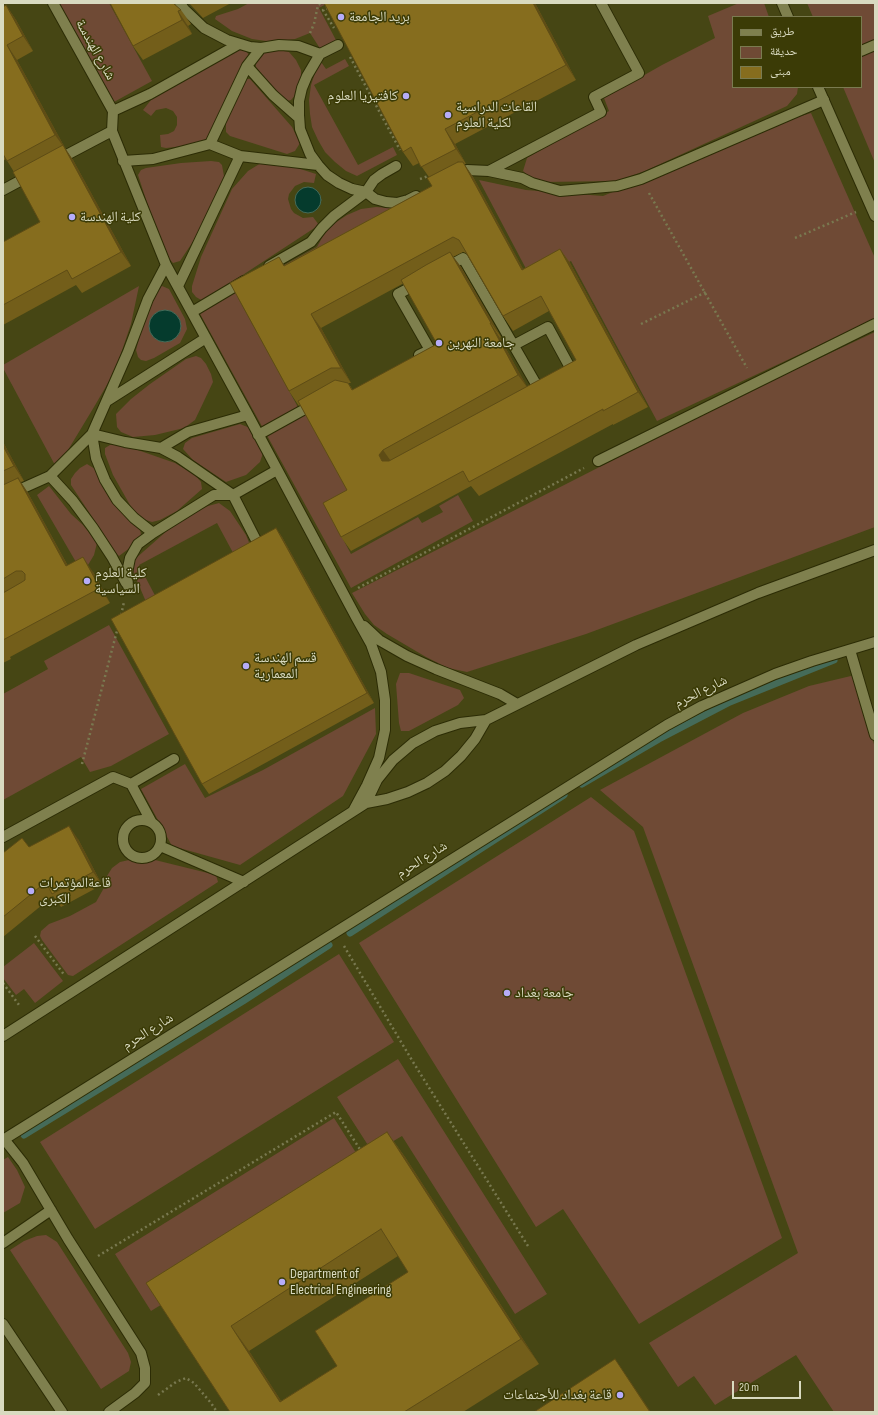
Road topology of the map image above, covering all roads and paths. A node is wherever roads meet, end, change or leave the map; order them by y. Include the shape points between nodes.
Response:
1 (53, 3) edge
2 (180, 3) edge
3 (321, 3) edge
4 (601, 3) edge
5 (782, 3) edge
6 (333, 5) edge
7 (788, 16) edge
8 (335, 29) edge
9 (239, 44) junction
10 (338, 45) edge
11 (875, 45) edge
12 (298, 46) junction
13 (261, 48) junction
14 (862, 51) edge
15 (348, 52) edge
16 (320, 54) junction
17 (247, 66) junction
18 (818, 88) edge
19 (824, 100) junction
20 (113, 111) junction
21 (299, 118) junction
22 (112, 131) junction
23 (210, 144) junction
24 (402, 154) edge
25 (240, 156) junction
26 (123, 161) junction
27 (318, 165) junction
28 (46, 166) edge
29 (396, 166) dead end
30 (489, 171) junction
31 (35, 172) edge
32 (436, 173) edge
33 (641, 178) junction
34 (417, 180) dead end
35 (446, 181) edge
36 (3, 190) edge
37 (425, 191) edge
38 (366, 192) junction
39 (873, 211) edge
40 (795, 238) dead end
41 (166, 265) junction
42 (436, 273) edge
43 (425, 280) edge
44 (178, 286) junction
45 (706, 292) junction
46 (192, 312) junction
47 (641, 324) dead end
48 (875, 324) edge
49 (206, 338) junction
50 (514, 345) junction
51 (410, 361) edge
52 (560, 380) edge
53 (756, 383) junction
54 (527, 398) edge
55 (325, 399) edge
56 (107, 401) junction
57 (248, 415) junction
58 (92, 434) junction
59 (258, 435) junction
60 (161, 448) junction
61 (598, 461) joint
62 (277, 470) junction
63 (50, 476) junction
64 (233, 495) junction
65 (3, 498) edge
66 (152, 533) junction
67 (258, 544) edge
68 (875, 550) edge
69 (128, 586) junction
70 (344, 595) junction
71 (120, 617) edge
72 (357, 619) junction
73 (118, 625) edge
74 (875, 642) edge
75 (850, 650) junction
76 (517, 704) junction
77 (486, 720) junction
78 (875, 736) edge
79 (174, 759) dead end
80 (82, 764) dead end
81 (131, 784) junction
82 (366, 803) junction
83 (353, 812) junction
84 (152, 823) junction
85 (3, 837) edge
86 (160, 846) junction
87 (244, 882) junction
88 (335, 931) junction
89 (35, 936) dead end
90 (3, 983) edge
91 (75, 990) junction
92 (30, 1019) junction
93 (3, 1036) edge
94 (4, 1139) edge
95 (362, 1152) edge
96 (51, 1210) junction
97 (3, 1243) edge
98 (528, 1246) dead end
99 (85, 1264) junction
100 (3, 1324) edge
101 (153, 1399) dead end
102 (62, 1412) edge
103 (109, 1412) edge
104 (217, 1412) edge

1 - 20 street, شارع الهندسة
2 - 9 street via 204,28
3 - 12 path via 308,38
4 - 30 street via 639,73 594,97 601,112
5 - 7 street
6 - 8 path via 323,10
9 - 13 street
9 - 20 street via 150,94
10 - 16 street
11 - 14 street
12 - 13 street via 279,45
12 - 16 street
13 - 17 street
15 - 24 path
16 - 21 street via 302,88
17 - 21 street via 273,95
17 - 23 street
18 - 19 street
19 - 33 street
19 - 39 street
20 - 22 street
21 - 27 street via 304,142
22 - 26 street
22 - 28 street
23 - 25 street
23 - 26 street via 153,159
25 - 27 street
25 - 44 street
26 - 41 street
27 - 38 street via 339,183
29 - 38 street via 374,180
30 - 33 street via 522,178 560,191 617,186
30 - 35 street via 467,170
31 - 36 street
32 - 34 path
33 - 45 path
37 - 38 street via 397,203 375,199
38 - 46 street via 334,216 311,242
39 - 40 path
41 - 44 street
41 - 56 street via 148,299
42 - 50 street via 464,258
43 - 51 street via 398,294 430,350
44 - 46 street
45 - 47 path
45 - 53 path
46 - 49 street
48 - 53 street
49 - 56 street
49 - 57 street
50 - 52 street via 548,327 573,373
50 - 54 street via 544,389
53 - 61 street
55 - 59 street
56 - 58 street
57 - 59 street
57 - 60 street via 188,432
58 - 60 street
58 - 63 street
58 - 66 street via 96,458 117,500
59 - 62 street
60 - 64 street
61 - 70 path
62 - 64 street
62 - 70 street
63 - 65 street
63 - 69 street via 93,528
64 - 66 street via 214,495
64 - 67 street
66 - 69 street via 138,544 130,558
68 - 76 street via 758,593 643,642
69 - 71 path
70 - 72 street
72 - 76 street via 379,640 407,656 486,688
72 - 83 street via 371,644 381,672 385,700 385,730 379,758
73 - 80 path
74 - 75 street, شارع الحرم
75 - 78 street
75 - 88 street, شارع الحرم via 775,674 666,724
76 - 77 street
77 - 82 street via 461,756 427,783 387,800
77 - 82 street via 460,723 435,731 413,743 393,760 377,780
79 - 81 street
81 - 84 street
81 - 85 street via 113,777
82 - 83 street
83 - 87 street
84 - 86 street via 161,835
84 - 86 street via 146,820 132,822 123,832 123,845 131,856 138,858 151,856
86 - 87 street
87 - 91 street
88 - 94 street, شارع الحرم
88 - 98 path
89 - 91 path
90 - 92 path
91 - 92 street
92 - 93 street
94 - 96 street via 23,1163
95 - 99 path via 336,1112
96 - 97 street
96 - 99 street
99 - 103 street via 141,1352 145,1368 145,1383
100 - 102 street
101 - 104 path via 186,1378 194,1383

